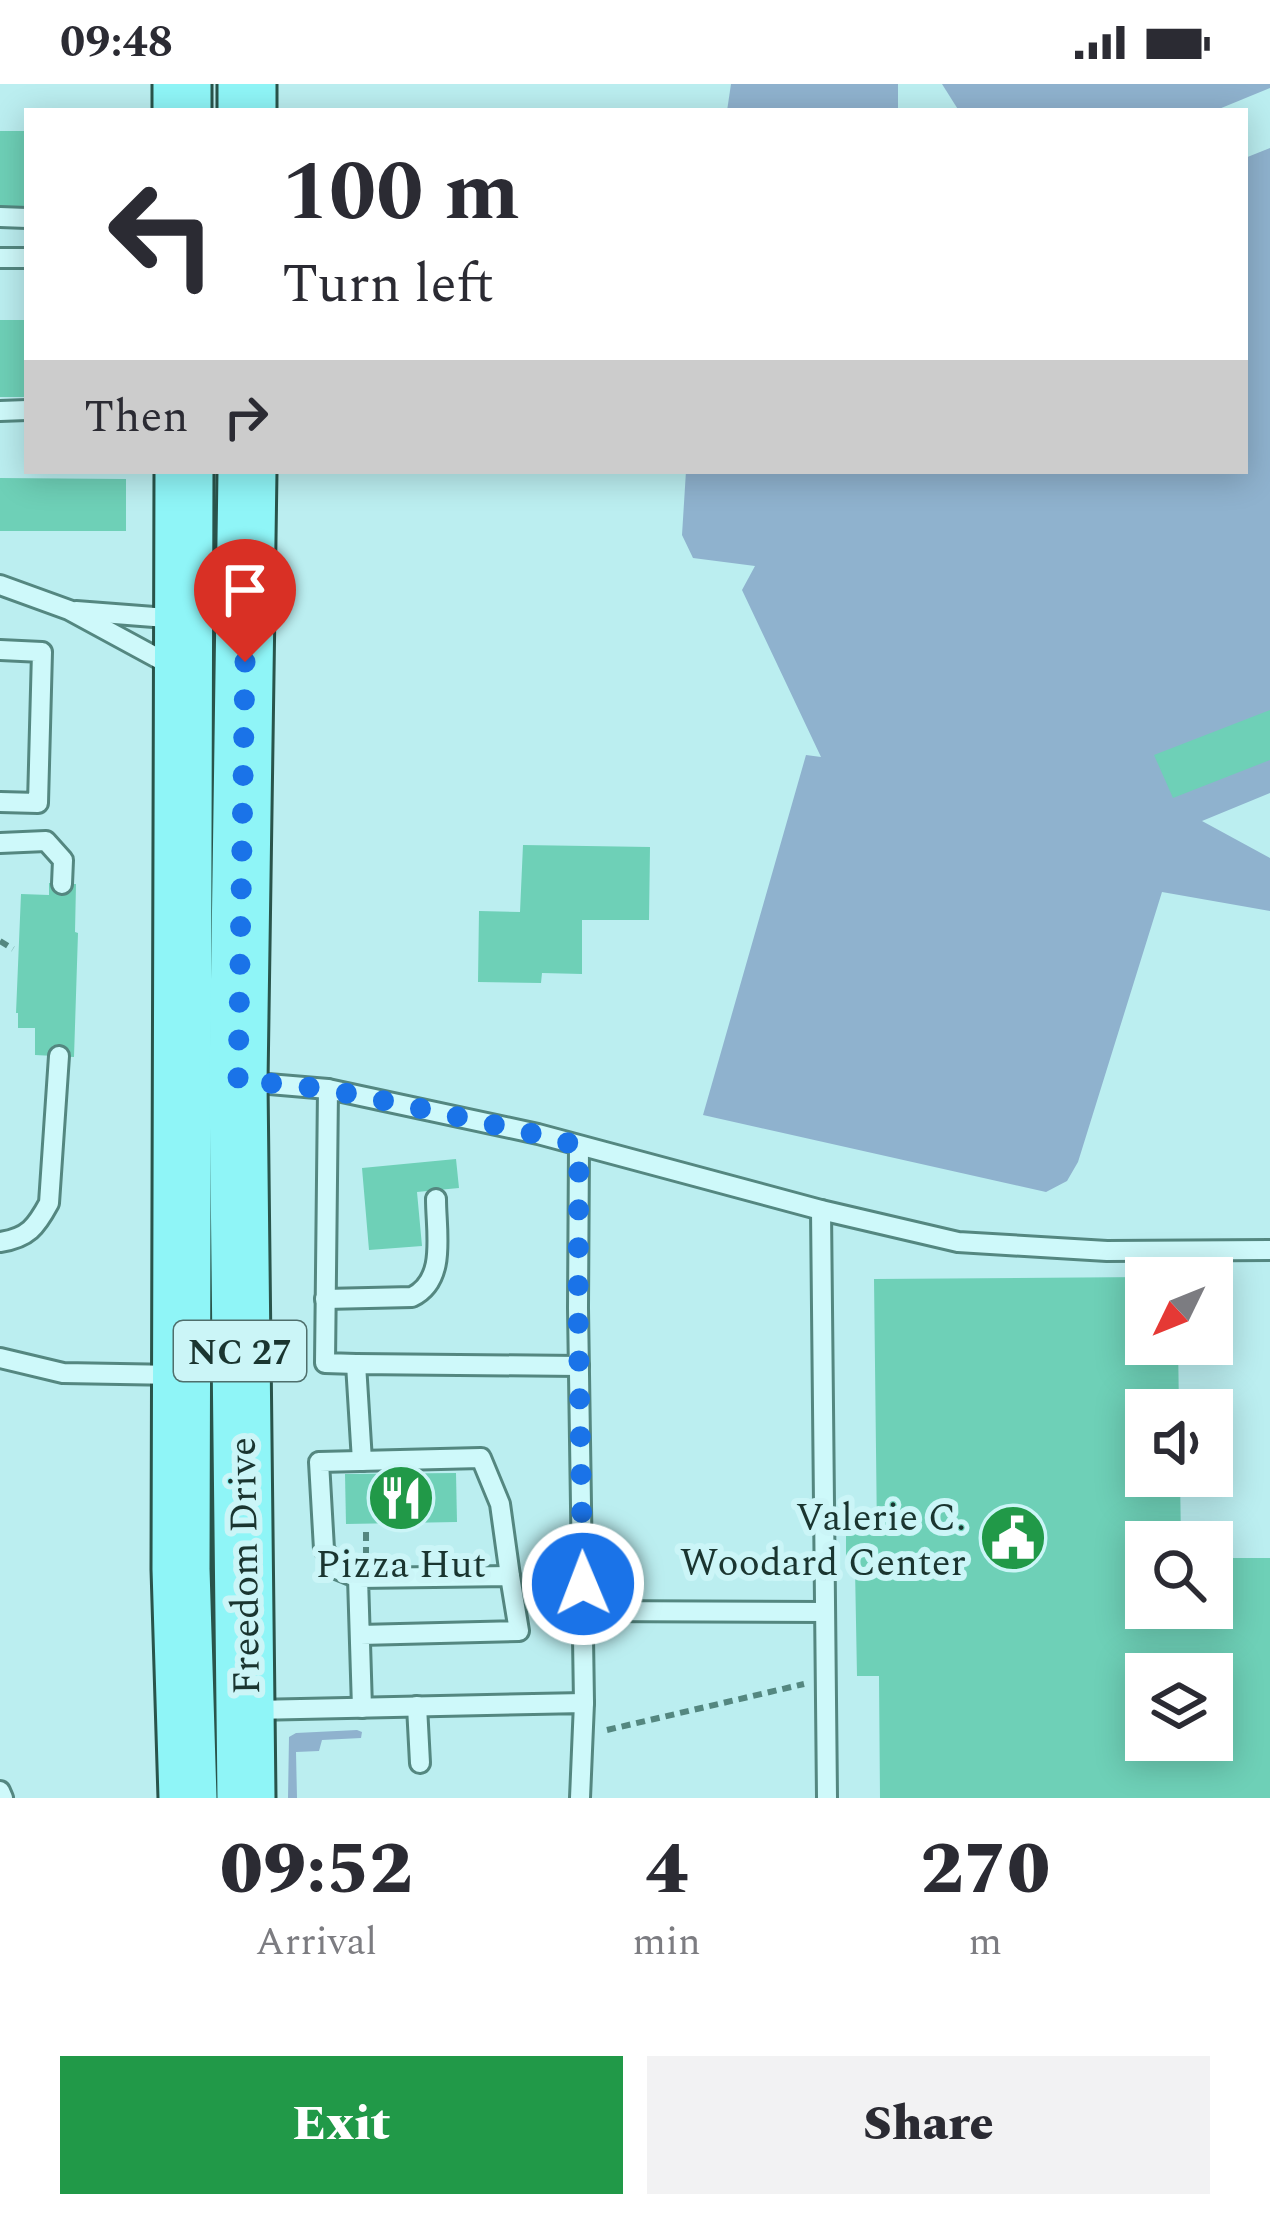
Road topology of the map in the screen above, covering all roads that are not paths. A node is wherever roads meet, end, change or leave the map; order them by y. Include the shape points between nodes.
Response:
1 (184, 474) edge
2 (248, 474) edge
3 (0, 585) edge
4 (69, 610) junction
5 (245, 622) junction
6 (184, 646) junction
7 (0, 650) edge
8 (20, 706) dead end
9 (41, 706) junction
10 (0, 802) edge
11 (0, 843) edge
12 (62, 884) dead end
13 (59, 1056) dead end
14 (238, 1082) junction
15 (328, 1088) junction
16 (579, 1146) junction
17 (436, 1199) dead end
18 (821, 1210) junction
19 (0, 1242) edge
20 (1270, 1250) edge
21 (326, 1299) junction
22 (0, 1358) edge
23 (356, 1364) junction
24 (579, 1366) junction
25 (181, 1375) junction
26 (362, 1461) junction
27 (181, 1569) junction
28 (510, 1576) junction
29 (358, 1578) junction
30 (584, 1612) junction
31 (825, 1612) junction
32 (360, 1635) junction
33 (584, 1702) junction
34 (417, 1706) junction
35 (362, 1708) junction
36 (246, 1710) junction
37 (420, 1762) dead end
38 (188, 1798) edge
39 (246, 1798) edge
40 (580, 1798) edge
41 (827, 1798) edge

1 - 6 main road, Freedom Drive / NC 27
2 - 5 main road, Freedom Drive / NC 27
3 - 4 lane
4 - 6 lane
4 - 6 lane
5 - 6 main road
5 - 14 main road, Freedom Drive / NC 27
6 - 25 main road, Freedom Drive / NC 27
7 - 9 lane via 42,652
8 - 9 lane
9 - 10 lane via 30,754 38,803
11 - 12 lane via 46,841 63,860
13 - 19 lane via 49,1203 39,1223
14 - 15 lane
14 - 36 main road, Freedom Drive / NC 27
15 - 16 lane
15 - 21 lane
16 - 18 lane
16 - 24 lane
17 - 21 lane via 435,1270 422,1292
18 - 20 lane via 958,1242
18 - 31 lane
21 - 23 lane via 325,1363
22 - 25 lane via 63,1373
23 - 24 lane
23 - 26 lane
24 - 30 lane
25 - 27 main road, Freedom Drive / NC 27
26 - 28 lane via 481,1458 500,1504
26 - 29 lane via 319,1462 324,1549 336,1569
27 - 36 main road via 198,1617 207,1694
27 - 38 main road, Freedom Drive / NC 27
28 - 29 lane
28 - 32 lane via 519,1631
29 - 32 lane
30 - 31 lane
30 - 33 lane
31 - 41 lane
32 - 35 lane
33 - 34 lane
33 - 40 lane
34 - 35 lane
34 - 37 lane
35 - 36 lane
36 - 39 main road, Freedom Drive / NC 27

